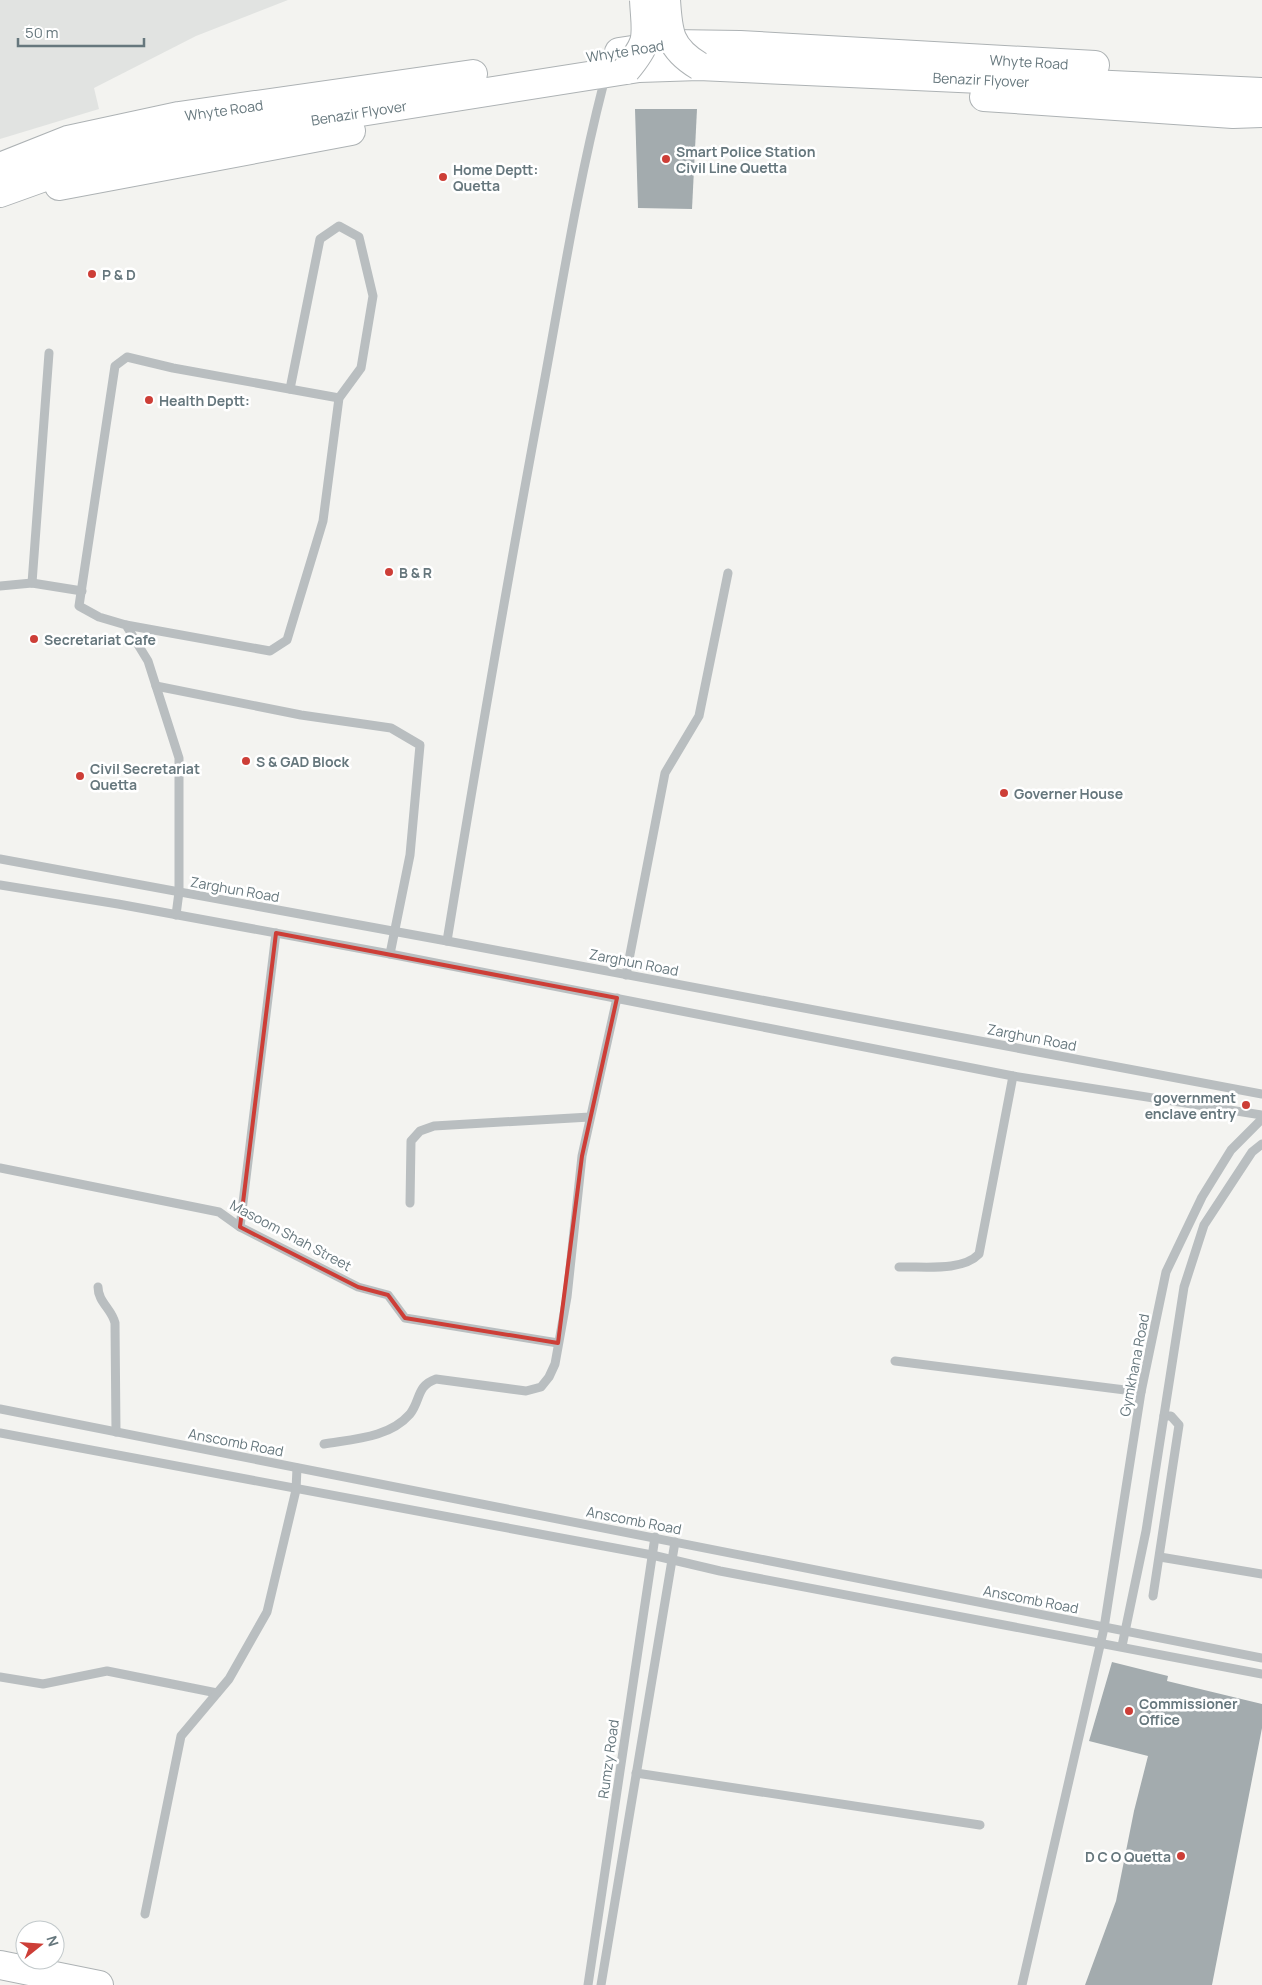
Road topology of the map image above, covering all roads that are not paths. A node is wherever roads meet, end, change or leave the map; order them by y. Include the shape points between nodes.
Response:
1 (644, 0) edge
2 (666, 0) edge
3 (699, 66) junction
4 (626, 70) junction
5 (1262, 74) edge
6 (603, 86) junction
7 (1262, 92) edge
8 (1262, 113) edge
9 (92, 160) junction
10 (0, 167) edge
11 (0, 172) edge
12 (0, 194) edge
13 (49, 353) dead end
14 (290, 389) junction
15 (339, 398) junction
16 (728, 573) dead end
17 (32, 582) junction
18 (0, 586) edge
19 (82, 591) junction
20 (126, 626) junction
21 (156, 686) junction
22 (0, 860) edge
23 (0, 885) edge
24 (179, 892) junction
25 (176, 914) junction
26 (394, 932) junction
27 (276, 933) junction
28 (447, 941) junction
29 (390, 954) junction
30 (626, 974) junction
31 (618, 998) junction
32 (1013, 1076) junction
33 (1262, 1094) edge
34 (1262, 1114) edge
35 (590, 1117) junction
36 (1262, 1119) edge
37 (1262, 1144) edge
38 (0, 1168) edge
39 (410, 1203) dead end
40 (240, 1227) junction
41 (899, 1267) dead end
42 (98, 1287) dead end
43 (558, 1343) junction
44 (895, 1361) dead end
45 (1141, 1392) junction
46 (0, 1409) edge
47 (1164, 1416) junction
48 (116, 1432) junction
49 (0, 1433) edge
50 (324, 1444) dead end
51 (297, 1468) junction
52 (296, 1490) junction
53 (655, 1537) junction
54 (675, 1542) junction
55 (652, 1555) junction
56 (1160, 1557) junction
57 (671, 1560) junction
58 (1262, 1574) edge
59 (1152, 1596) dead end
60 (1104, 1628) junction
61 (1126, 1632) junction
62 (1100, 1642) junction
63 (1122, 1646) junction
64 (1262, 1658) edge
65 (1262, 1674) edge
66 (0, 1677) edge
67 (217, 1693) junction
68 (636, 1773) junction
69 (980, 1826) dead end
70 (145, 1914) dead end
71 (6, 1969) edge
72 (99, 1985) edge
73 (588, 1985) edge
74 (601, 1985) edge
75 (1022, 1985) edge

1 - 4 main road, bridge via 646,40
2 - 3 main road, bridge via 668,27 675,47
3 - 4 main road, Benazir Flyover via 669,65
3 - 7 main road, Benazir Flyover
4 - 9 main road, Benazir Flyover via 164,143
5 - 10 main road, Whyte Road via 672,44 180,116 68,140
6 - 8 main road via 692,80 1232,114
6 - 12 main road via 113,177
6 - 28 street via 514,543
9 - 11 main road
9 - 12 main road
13 - 17 street
14 - 15 street
14 - 15 street via 320,239 339,226 358,236 373,296 361,368
14 - 19 street via 127,357 115,366
15 - 20 street via 323,521 287,640 270,651
16 - 30 street via 699,716 665,773
17 - 18 street
17 - 19 street
19 - 20 street via 79,606 98,617
20 - 21 street via 148,661
21 - 24 street via 179,758
21 - 26 street via 301,715 391,728 420,746 410,855
22 - 24 street, Zarghun Road
23 - 25 street
24 - 25 street
24 - 26 street, Zarghun Road
25 - 27 street
26 - 28 street, Zarghun Road
26 - 29 street
27 - 29 street
27 - 40 street
28 - 30 street, Zarghun Road
29 - 31 street
30 - 33 street, Zarghun Road
31 - 32 street
31 - 35 street
32 - 34 street
32 - 41 street via 979,1254 962,1265
35 - 39 street via 434,1126 420,1131 411,1141
35 - 43 street
36 - 45 street, Gymkhana Road via 1230,1150 1202,1197 1166,1272
37 - 47 street via 1252,1152 1204,1225 1184,1287
38 - 40 street, Masoom Shah Street via 219,1212
40 - 43 street, Masoom Shah Street via 358,1287 388,1295 405,1318
42 - 48 street via 98,1294 112,1312 115,1323
43 - 50 street via 555,1364 541,1387 526,1391 436,1379 427,1382 410,1413 395,1427 366,1437
44 - 45 street
45 - 60 street, Gymkhana Road
46 - 48 street, Anscomb Road
47 - 56 street via 1171,1416 1179,1425
47 - 61 street
48 - 51 street, Anscomb Road
49 - 52 street, Anscomb Road
51 - 52 street
51 - 53 street, Anscomb Road
52 - 55 street, Anscomb Road
52 - 67 street via 268,1612
53 - 54 street, Anscomb Road
53 - 55 street, Rumzy Road
54 - 57 street, Rumzy Road
54 - 60 street, Anscomb Road
55 - 57 street, Anscomb Road
55 - 73 street, Rumzy Road
56 - 58 street
56 - 59 street
57 - 62 street, Anscomb Road
57 - 68 street, Rumzy Road
60 - 61 street, Anscomb Road
60 - 62 street, Gymkhana Road
61 - 63 street
61 - 64 street, Anscomb Road
62 - 63 street, Anscomb Road
62 - 75 street, Gymkhana Road
63 - 65 street, Anscomb Road
66 - 67 street via 43,1684 108,1672
67 - 70 street via 181,1736
68 - 69 street
68 - 74 street, Rumzy Road
71 - 72 main road

